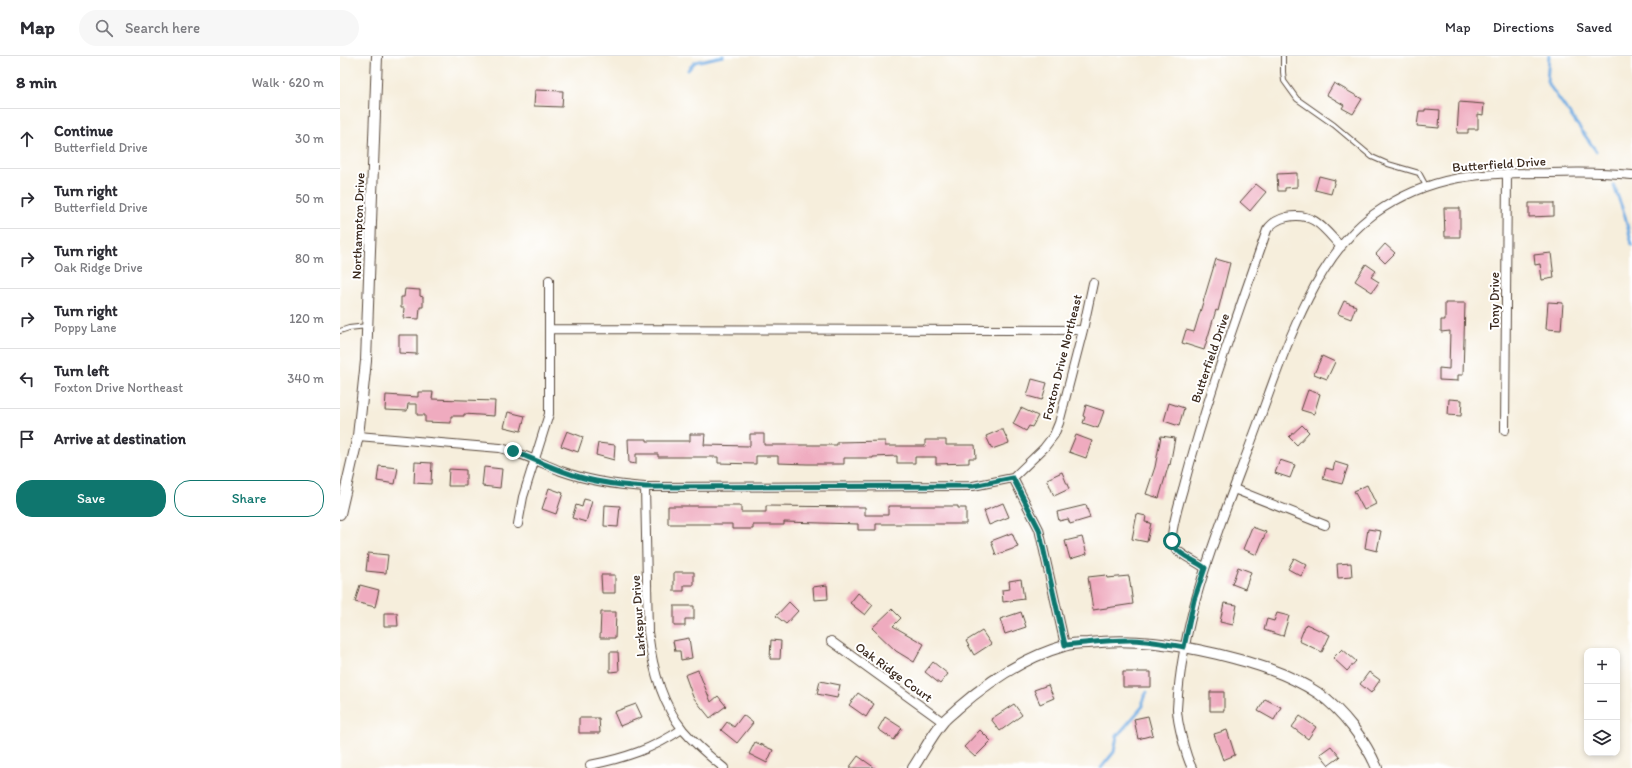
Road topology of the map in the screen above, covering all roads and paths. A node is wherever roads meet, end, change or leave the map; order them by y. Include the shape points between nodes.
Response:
1 (377, 56) edge
2 (1283, 56) edge
3 (1507, 173) junction
4 (1632, 176) edge
5 (1426, 186) junction
6 (1341, 247) junction
7 (549, 280) dead end
8 (1093, 283) dead end
9 (368, 326) junction
10 (549, 329) junction
11 (1083, 330) junction
12 (340, 331) edge
13 (1505, 430) dead end
14 (358, 436) junction
15 (534, 460) junction
16 (1013, 478) junction
17 (646, 487) junction
18 (1234, 489) junction
19 (340, 514) edge
20 (518, 524) dead end
21 (1325, 525) dead end
22 (1205, 568) junction
23 (831, 641) dead end
24 (1065, 645) junction
25 (1184, 647) junction
26 (943, 722) junction
27 (682, 729) junction
28 (590, 765) dead end
29 (724, 768) edge
30 (913, 768) edge
31 (1192, 768) edge
32 (1377, 768) edge

1 - 9 street, Northampton Drive
2 - 5 lane via 1284,81 1297,98 1334,124 1372,157 1419,173
3 - 4 street, Butterfield Drive via 1597,172
3 - 5 street, Butterfield Drive via 1450,179
3 - 13 street, Tony Drive
5 - 6 street, Butterfield Drive via 1399,198 1374,214 1355,230
6 - 18 street, Butterfield Drive via 1316,284 1292,334
6 - 22 street, Butterfield Drive via 1320,224 1309,217 1281,218 1267,230 1194,446 1172,541 1175,548
7 - 10 street
8 - 11 street, Foxton Drive Northeast
9 - 12 lane
9 - 14 street, Northampton Drive
10 - 11 street
10 - 15 street via 549,414
11 - 16 street, Foxton Drive Northeast via 1054,435
14 - 15 street via 493,447 513,451
14 - 19 street, Northampton Drive
15 - 17 street via 594,481
15 - 20 street
16 - 17 street via 973,486
16 - 24 street via 1039,529
17 - 27 street, Larkspur Drive via 648,632 651,654 666,701
18 - 21 street
18 - 22 street, Butterfield Drive
22 - 25 street, Butterfield Drive via 1194,600
23 - 26 street, Oak Ridge Court
24 - 25 street via 1131,640
24 - 26 street via 1008,671 979,690
25 - 31 street, Butterfield Drive via 1177,712
25 - 32 street via 1252,662 1299,682 1328,702 1349,722
26 - 30 street
27 - 28 street via 646,750
27 - 29 street, Larkspur Drive via 701,750

